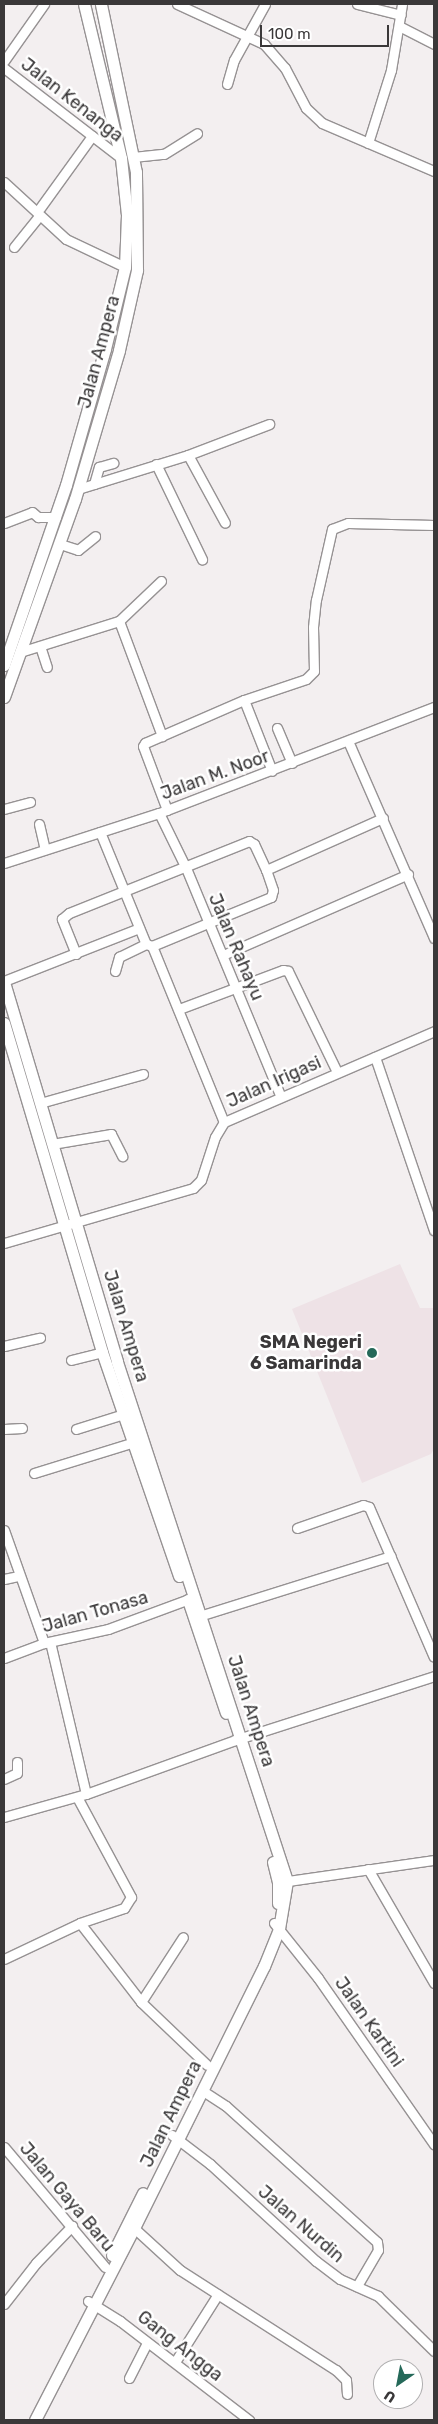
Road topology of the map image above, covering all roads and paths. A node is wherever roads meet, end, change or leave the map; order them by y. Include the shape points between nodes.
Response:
1 (44, 4) edge
2 (84, 4) edge
3 (101, 4) edge
4 (177, 4) edge
5 (265, 4) edge
6 (357, 4) edge
7 (402, 4) edge
8 (401, 15) junction
9 (399, 26) junction
10 (247, 35) junction
11 (434, 44) edge
12 (4, 61) edge
13 (4, 68) edge
14 (226, 84) dead end
15 (197, 132) dead end
16 (92, 136) junction
17 (368, 143) junction
18 (133, 157) junction
19 (121, 158) junction
20 (434, 171) edge
21 (4, 182) edge
22 (40, 212) junction
23 (14, 246) dead end
24 (125, 267) junction
25 (269, 424) dead end
26 (188, 455) junction
27 (113, 463) dead end
28 (156, 464) junction
29 (94, 484) junction
30 (78, 489) junction
31 (56, 517) junction
32 (4, 523) edge
33 (225, 523) dead end
34 (434, 525) edge
35 (94, 536) dead end
36 (60, 544) junction
37 (48, 558) junction
38 (202, 559) dead end
39 (161, 581) dead end
40 (119, 621) junction
41 (8, 645) edge
42 (40, 646) junction
43 (20, 652) junction
44 (4, 665) edge
45 (47, 667) dead end
46 (4, 697) edge
47 (244, 700) junction
48 (434, 707) edge
49 (278, 728) dead end
50 (162, 736) junction
51 (348, 741) junction
52 (292, 763) junction
53 (272, 771) junction
54 (30, 802) dead end
55 (4, 809) edge
56 (163, 811) junction
57 (383, 818) junction
58 (39, 824) dead end
59 (100, 832) junction
60 (45, 849) junction
61 (4, 864) edge
62 (186, 868) junction
63 (266, 870) junction
64 (408, 874) junction
65 (126, 891) junction
66 (209, 923) junction
67 (139, 928) junction
68 (434, 938) edge
69 (149, 945) junction
70 (76, 954) junction
71 (223, 955) junction
72 (115, 971) dead end
73 (4, 981) edge
74 (236, 987) junction
75 (179, 1009) junction
76 (4, 1023) edge
77 (434, 1031) edge
78 (375, 1057) junction
79 (337, 1072) junction
80 (143, 1074) dead end
81 (280, 1095) junction
82 (40, 1103) junction
83 (224, 1122) junction
84 (52, 1144) junction
85 (122, 1156) dead end
86 (76, 1222) junction
87 (64, 1225) junction
88 (434, 1230) edge
89 (4, 1243) edge
90 (40, 1338) dead end
91 (4, 1346) edge
92 (102, 1352) junction
93 (70, 1360) dead end
94 (124, 1414) junction
95 (4, 1428) edge
96 (22, 1428) dead end
97 (76, 1429) dead end
98 (134, 1442) junction
99 (34, 1473) dead end
100 (297, 1528) dead end
101 (4, 1530) edge
102 (391, 1556) junction
103 (18, 1576) junction
104 (4, 1579) edge
105 (191, 1599) junction
106 (197, 1616) junction
107 (47, 1643) junction
108 (434, 1657) edge
109 (4, 1658) edge
110 (434, 1676) edge
111 (239, 1739) junction
112 (17, 1762) dead end
113 (4, 1779) edge
114 (82, 1795) junction
115 (4, 1817) edge
116 (434, 1860) edge
117 (368, 1869) junction
118 (282, 1882) junction
119 (80, 1923) junction
120 (276, 1926) junction
121 (183, 1937) dead end
122 (4, 1959) edge
123 (434, 1983) edge
124 (141, 2002) junction
125 (207, 2065) junction
126 (203, 2091) junction
127 (176, 2137) junction
128 (434, 2144) edge
129 (4, 2147) edge
130 (72, 2226) junction
131 (134, 2228) junction
132 (105, 2268) junction
133 (357, 2286) junction
134 (218, 2294) junction
135 (91, 2303) junction
136 (4, 2304) edge
137 (147, 2343) junction
138 (434, 2351) edge
139 (175, 2362) junction
140 (129, 2378) dead end
141 (347, 2394) dead end
142 (236, 2416) edge
143 (26, 2420) edge
144 (35, 2420) edge
145 (249, 2420) edge

1 - 12 street
2 - 19 main road, Jalan Ampera
3 - 18 main road, Jalan Ampera
4 - 10 street
5 - 10 street
6 - 8 street
7 - 8 street
8 - 9 street
9 - 11 street
9 - 17 street via 391,70
10 - 14 street
10 - 17 street via 272,51 312,115 322,123
13 - 16 street, Jalan Kenanga
15 - 18 street via 164,154
16 - 19 street, Jalan Kenanga
16 - 22 street
17 - 20 street
18 - 30 main road, Jalan Ampera via 138,270 119,350
19 - 24 main road, Jalan Ampera via 127,216
21 - 22 street
22 - 23 street
22 - 24 street via 66,239
24 - 31 main road, Jalan Ampera via 105,350
25 - 26 street
26 - 28 street
26 - 33 street
27 - 29 street via 99,467
28 - 29 street
28 - 38 street
29 - 30 street
30 - 36 main road, Jalan Ampera
31 - 32 street via 38,517 32,512
31 - 37 main road, Jalan Ampera
34 - 47 street via 348,523 336,526 316,600 314,671 306,679
35 - 36 street via 78,550
36 - 37 main road, Jalan Ampera
37 - 41 main road, Jalan Ampera
37 - 43 main road, Jalan Ampera
39 - 40 street
40 - 42 street
40 - 50 street
41 - 44 main road, Jalan Ampera
42 - 43 street
42 - 45 street
43 - 46 main road, Jalan Ampera
47 - 50 street
47 - 53 street
48 - 51 street, Jalan M. Noor
49 - 52 street
50 - 56 street, Jalan Rahayu via 143,746
51 - 52 street, Jalan M. Noor
51 - 57 street
52 - 53 street, Jalan M. Noor
53 - 56 street, Jalan M. Noor
54 - 55 street
56 - 59 street, Jalan M. Noor
56 - 62 street, Jalan Rahayu
57 - 63 street
57 - 64 street
58 - 60 street
59 - 60 street, Jalan M. Noor
59 - 65 street
60 - 61 street, Jalan M. Noor
62 - 63 street via 250,841
62 - 65 street
62 - 66 street, Jalan Rahayu
63 - 66 street via 273,890 271,897
64 - 68 street
64 - 71 street
65 - 67 street
65 - 70 street via 63,917 64,929
66 - 69 street
66 - 71 street, Jalan Rahayu
67 - 69 street
67 - 70 street
69 - 72 street via 119,957
69 - 75 street
70 - 73 street
71 - 74 street, Jalan Rahayu
73 - 82 main road, Jalan Ampera
74 - 75 street
74 - 79 street via 288,971
74 - 81 street, Jalan Rahayu
75 - 83 street
76 - 87 main road, Jalan Ampera
77 - 78 street, Jalan Irigasi
78 - 79 street, Jalan Irigasi
78 - 88 street
79 - 81 street, Jalan Irigasi
80 - 82 street
81 - 83 street, Jalan Irigasi
82 - 84 main road, Jalan Ampera
83 - 86 street, Jalan Irigasi via 215,1137 198,1185
84 - 85 street via 111,1134
84 - 86 main road, Jalan Ampera
86 - 87 street
86 - 105 main road, Jalan Ampera
87 - 89 street
87 - 92 main road, Jalan Ampera
90 - 91 street
92 - 93 street
92 - 94 main road, Jalan Ampera
94 - 97 street
94 - 98 main road, Jalan Ampera
95 - 96 street
98 - 99 street
98 - 105 main road, Jalan Ampera
100 - 102 street via 366,1506
101 - 103 street
102 - 106 street
102 - 108 street
103 - 104 street
103 - 107 street
105 - 106 main road, Jalan Ampera
105 - 107 street, Jalan Tonasa via 112,1627
106 - 111 main road, Jalan Ampera
107 - 109 street, Jalan Tonasa
107 - 114 street
110 - 111 street
111 - 114 street
111 - 118 main road, Jalan Ampera
112 - 113 street via 17,1773
114 - 115 street
114 - 119 street via 131,1897 124,1908
116 - 117 street
117 - 118 street
117 - 123 street
118 - 120 main road, Jalan Ampera
119 - 122 street
119 - 124 street
120 - 125 main road, Jalan Ampera
120 - 126 main road, Jalan Ampera
120 - 128 street, Jalan Kartini via 318,1978
121 - 124 street
124 - 125 street
125 - 127 main road, Jalan Ampera
126 - 127 main road, Jalan Ampera
126 - 133 street via 226,2106 377,2242 378,2250
127 - 131 main road, Jalan Ampera
127 - 132 main road, Jalan Ampera
127 - 133 street, Jalan Nurdin via 316,2262 340,2279
129 - 130 street, Jalan Gaya Baru
130 - 132 street, Jalan Gaya Baru
130 - 136 street via 42,2256
131 - 134 street via 180,2270
131 - 135 main road, Jalan Ampera
132 - 135 main road, Jalan Ampera
133 - 138 street, Jalan Nurdin via 378,2296
134 - 139 street
134 - 141 street via 343,2375
135 - 137 street, Gang Angga
135 - 143 main road, Jalan Ampera
135 - 144 main road, Jalan Ampera
137 - 139 street, Gang Angga
137 - 140 street
139 - 142 street, Gang Angga
142 - 145 street, Gang Angga

